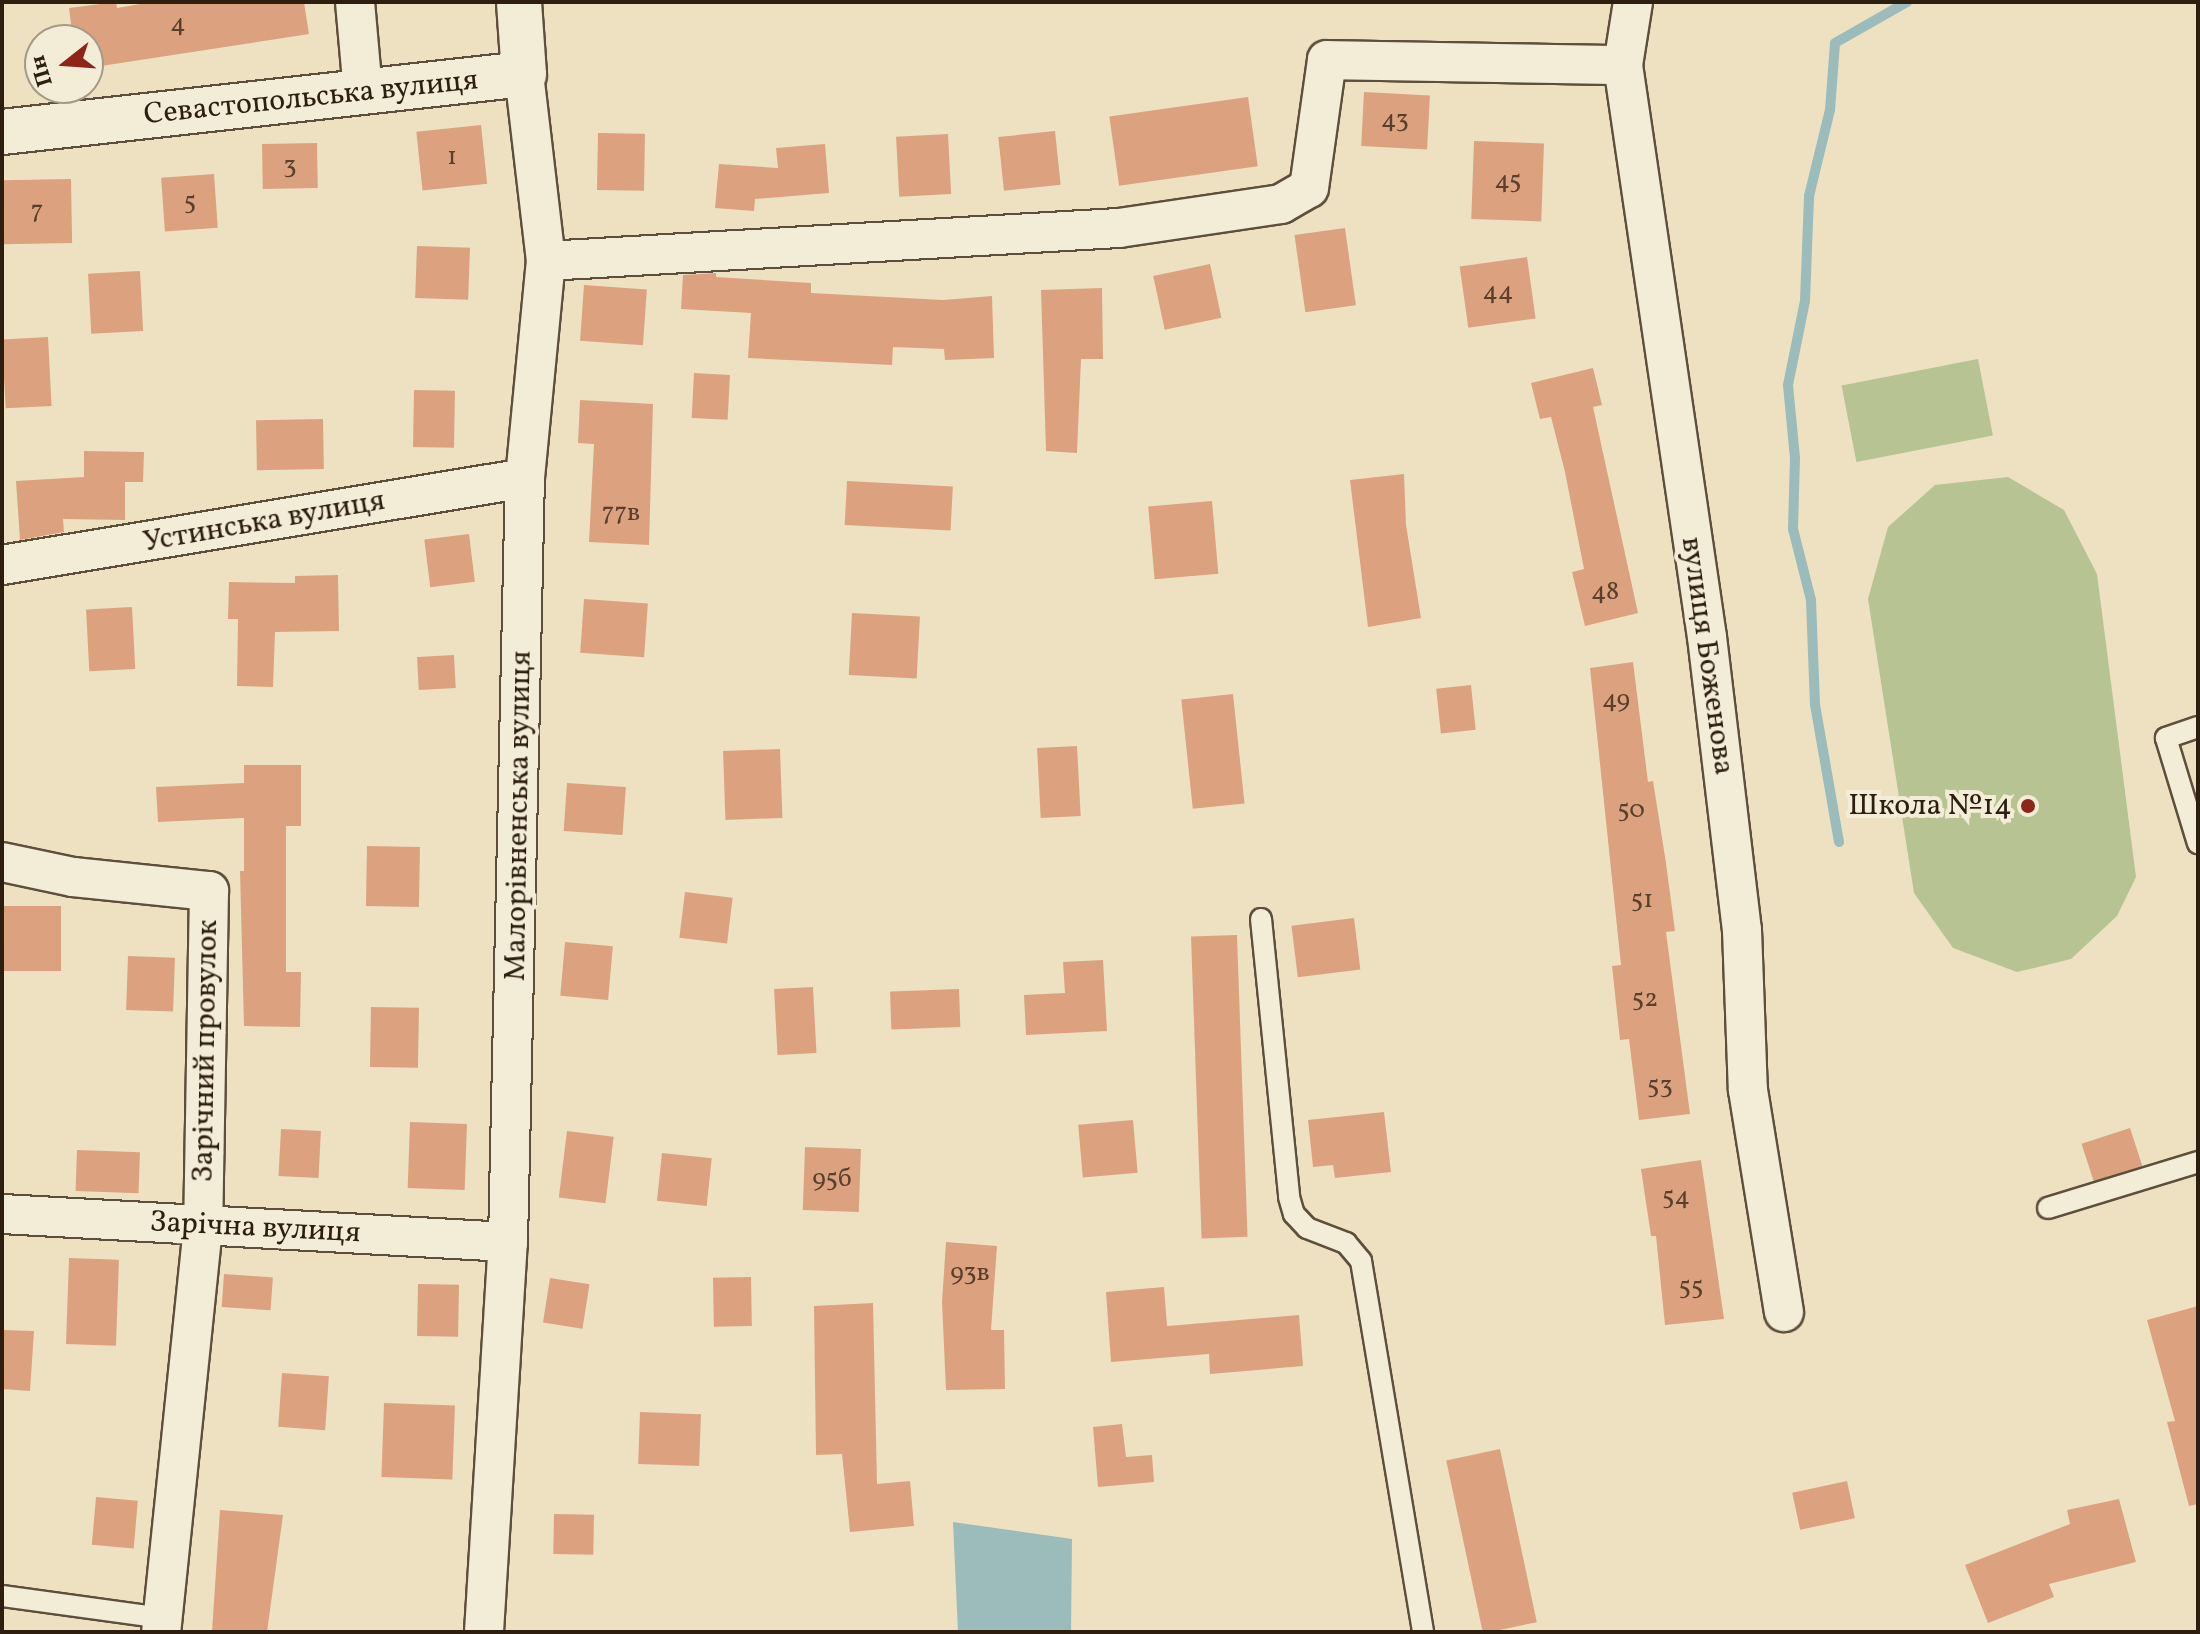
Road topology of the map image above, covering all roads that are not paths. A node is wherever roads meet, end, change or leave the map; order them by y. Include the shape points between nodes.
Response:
1 (355, 2) edge
2 (519, 2) edge
3 (1633, 2) edge
4 (1623, 65) junction
5 (524, 74) junction
6 (363, 92) junction
7 (2, 132) edge
8 (546, 261) junction
9 (525, 478) junction
10 (2, 565) edge
11 (2198, 727) edge
12 (2198, 843) edge
13 (2, 862) edge
14 (1261, 919) dead end
15 (2198, 1162) edge
16 (2048, 1208) dead end
17 (2, 1214) edge
18 (203, 1227) junction
19 (508, 1242) junction
20 (1784, 1312) dead end
21 (2, 1596) edge
22 (162, 1625) edge
23 (484, 1632) edge
24 (1423, 1632) edge

1 - 6 street
2 - 5 street, Малорівненська вулиця
3 - 4 street, вулиця Боженова
4 - 8 street via 1327,60 1309,188 1281,204 1119,228
4 - 20 street, вулиця Боженова via 1709,653 1742,930 1748,1090
5 - 6 street, Севастопольська вулиця
5 - 8 street, Малорівненська вулиця
6 - 7 street, Севастопольська вулиця
8 - 9 street, Малорівненська вулиця
9 - 10 street, Устинська вулиця
9 - 19 street, Малорівненська вулиця
11 - 12 lane via 2166,738
13 - 18 street, Зарічний провулок via 73,877 209,891
14 - 24 lane via 1289,1197 1294,1214 1307,1228 1346,1243 1361,1261
15 - 16 lane
17 - 18 street, Зарічна вулиця
18 - 19 street, Зарічна вулиця
18 - 22 street
19 - 23 street, Малорівненська вулиця
21 - 22 lane

